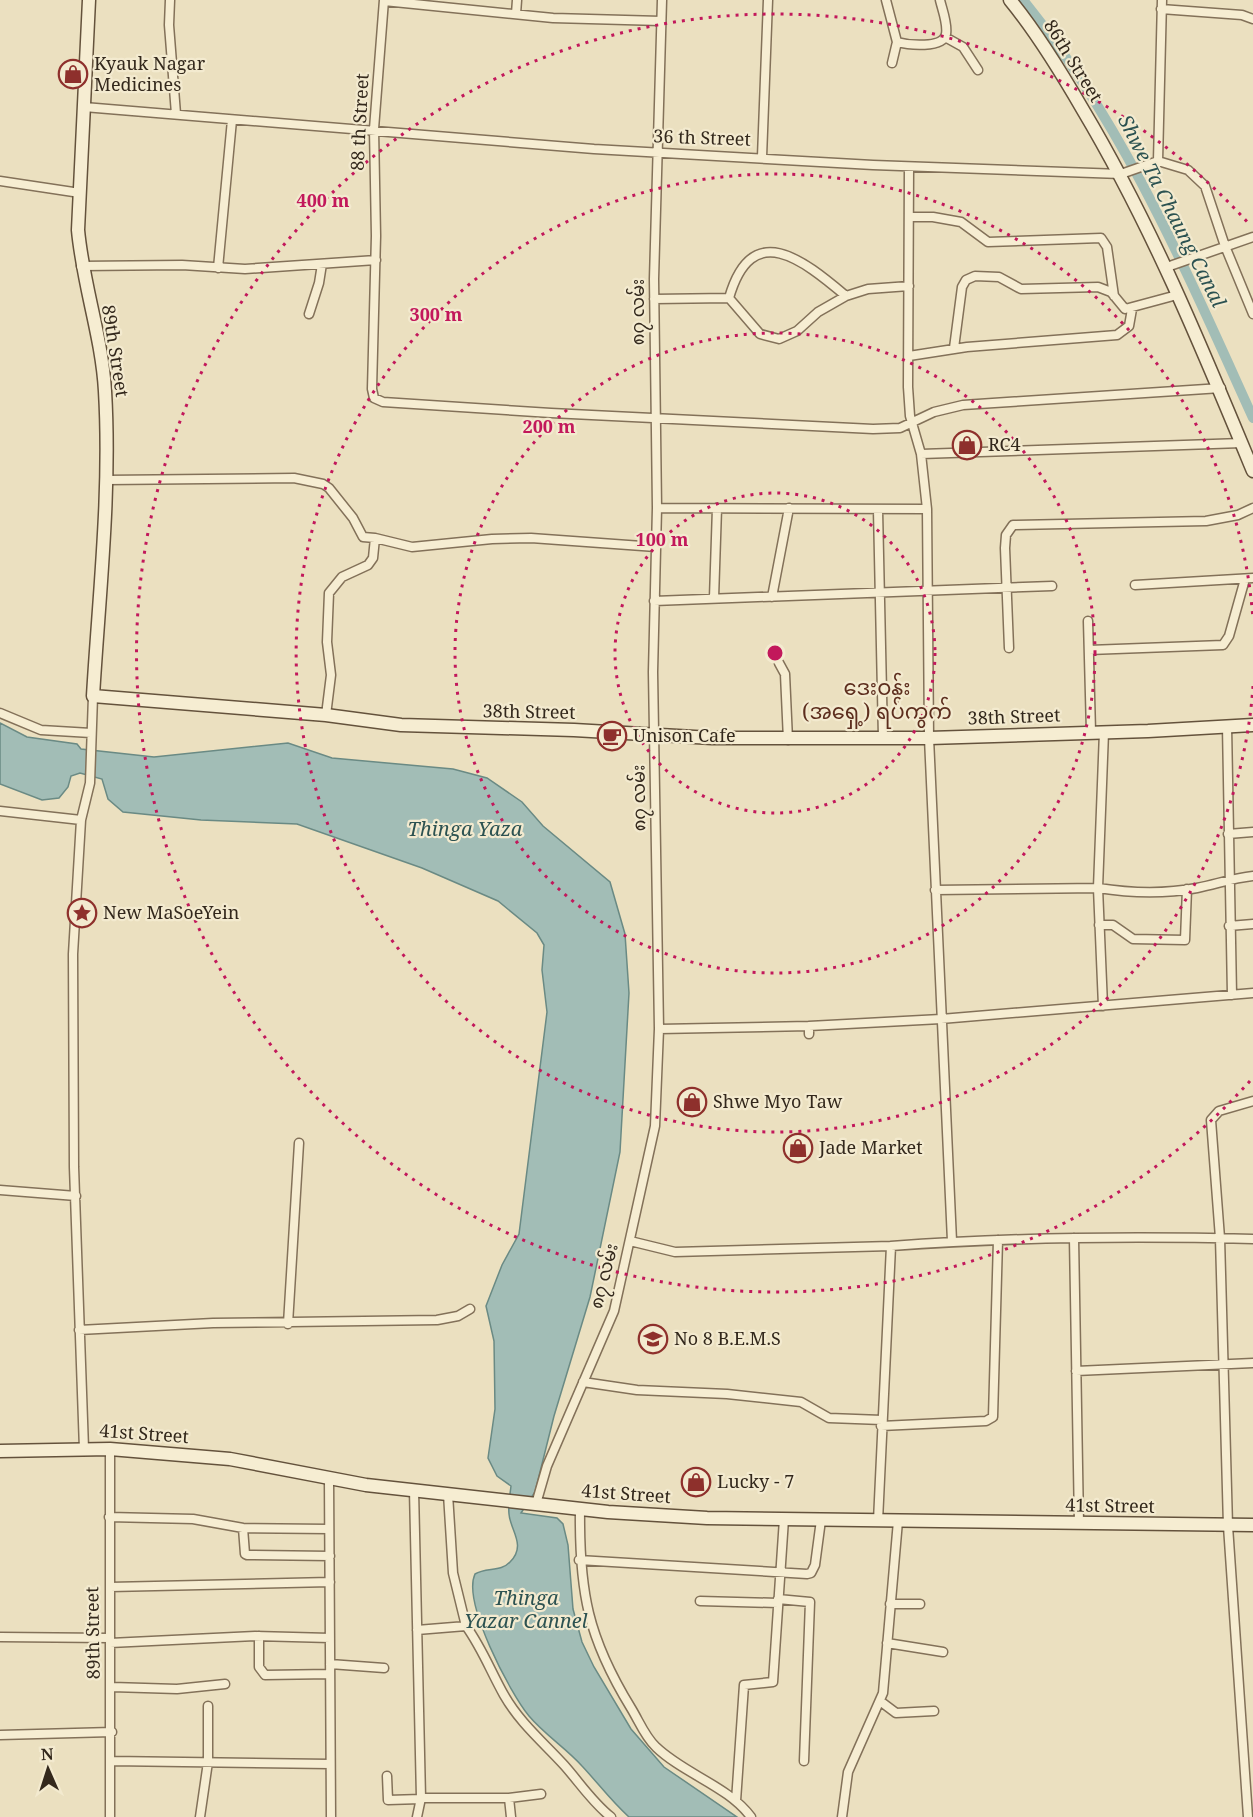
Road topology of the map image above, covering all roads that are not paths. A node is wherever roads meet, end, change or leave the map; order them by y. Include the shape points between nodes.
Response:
1 (89, 0) edge
2 (170, 0) edge
3 (517, 0) edge
4 (662, 0) edge
5 (768, 0) edge
6 (886, 0) edge
7 (940, 0) edge
8 (1010, 0) edge
9 (384, 1) edge
10 (1161, 4) edge
11 (516, 14) junction
12 (1253, 19) edge
13 (661, 21) junction
14 (945, 37) junction
15 (897, 42) junction
16 (892, 63) dead end
17 (978, 70) dead end
18 (84, 107) junction
19 (176, 114) junction
20 (232, 120) junction
21 (374, 129) junction
22 (660, 153) junction
23 (762, 157) junction
24 (1158, 161) junction
25 (909, 167) junction
26 (1125, 172) junction
27 (0, 181) edge
28 (80, 193) junction
29 (909, 217) junction
30 (1253, 237) edge
31 (1225, 246) junction
32 (376, 260) junction
33 (322, 264) junction
34 (81, 266) junction
35 (1170, 266) junction
36 (218, 268) junction
37 (909, 286) junction
38 (1177, 295) junction
39 (846, 296) junction
40 (1115, 297) junction
41 (729, 298) junction
42 (654, 299) junction
43 (1132, 309) junction
44 (309, 314) dead end
45 (1253, 314) edge
46 (954, 348) junction
47 (909, 356) junction
48 (1221, 388) junction
49 (655, 417) junction
50 (912, 425) junction
51 (1242, 443) junction
52 (921, 454) junction
53 (1253, 471) edge
54 (106, 480) junction
55 (657, 508) junction
56 (717, 508) junction
57 (789, 508) junction
58 (1253, 508) edge
59 (927, 509) junction
60 (878, 510) junction
61 (375, 538) junction
62 (656, 547) junction
63 (1249, 579) edge
64 (1135, 585) dead end
65 (1052, 586) dead end
66 (1006, 588) junction
67 (928, 590) junction
68 (880, 593) junction
69 (772, 597) junction
70 (714, 598) junction
71 (654, 601) junction
72 (1088, 621) dead end
73 (1009, 648) dead end
74 (1089, 650) junction
75 (779, 663) dead end
76 (93, 696) junction
77 (0, 713) edge
78 (326, 715) junction
79 (1253, 724) edge
80 (1227, 726) junction
81 (1091, 732) junction
82 (1104, 732) junction
83 (91, 733) junction
84 (654, 734) junction
85 (882, 738) junction
86 (929, 738) junction
87 (788, 740) junction
88 (0, 811) edge
89 (81, 820) junction
90 (1253, 832) edge
91 (1228, 834) junction
92 (1253, 876) edge
93 (1228, 878) junction
94 (1098, 888) junction
95 (1187, 889) junction
96 (935, 890) junction
97 (1253, 924) edge
98 (1099, 925) junction
99 (1229, 926) junction
100 (1253, 993) edge
101 (1232, 995) junction
102 (1103, 1006) junction
103 (941, 1019) junction
104 (659, 1029) junction
105 (1253, 1101) edge
106 (299, 1143) dead end
107 (0, 1190) edge
108 (76, 1196) junction
109 (1074, 1238) junction
110 (1220, 1238) junction
111 (1253, 1239) edge
112 (998, 1240) junction
113 (630, 1241) junction
114 (952, 1241) junction
115 (891, 1246) junction
116 (470, 1309) dead end
117 (288, 1324) junction
118 (79, 1330) junction
119 (1222, 1363) junction
120 (1253, 1364) edge
121 (1076, 1371) junction
122 (583, 1382) junction
123 (881, 1423) junction
124 (84, 1449) junction
125 (110, 1449) junction
126 (0, 1451) edge
127 (329, 1479) junction
128 (414, 1490) junction
129 (448, 1494) junction
130 (535, 1504) junction
131 (580, 1509) junction
132 (109, 1517) junction
133 (784, 1519) junction
134 (821, 1520) junction
135 (878, 1521) junction
136 (898, 1521) junction
137 (1079, 1524) junction
138 (1253, 1525) edge
139 (1228, 1526) junction
140 (243, 1528) junction
141 (330, 1529) junction
142 (330, 1556) junction
143 (579, 1560) junction
144 (780, 1573) junction
145 (330, 1582) junction
146 (110, 1587) junction
147 (700, 1601) dead end
148 (778, 1601) junction
149 (890, 1604) junction
150 (920, 1604) dead end
151 (466, 1626) junction
152 (417, 1630) junction
153 (259, 1636) junction
154 (0, 1637) edge
155 (330, 1638) junction
156 (110, 1640) junction
157 (887, 1643) junction
158 (943, 1652) dead end
159 (330, 1664) junction
160 (384, 1668) dead end
161 (330, 1674) junction
162 (225, 1684) dead end
163 (112, 1687) junction
164 (880, 1701) junction
165 (208, 1706) dead end
166 (934, 1711) dead end
167 (112, 1732) junction
168 (0, 1735) edge
169 (111, 1761) junction
170 (804, 1761) dead end
171 (208, 1762) junction
172 (330, 1764) junction
173 (387, 1776) dead end
174 (1249, 1785) edge
175 (541, 1794) dead end
176 (509, 1798) junction
177 (421, 1799) junction
178 (736, 1801) junction
179 (110, 1817) edge
180 (200, 1817) edge
181 (331, 1817) edge
182 (417, 1817) edge
183 (511, 1817) edge
184 (611, 1817) edge
185 (751, 1817) edge
186 (842, 1817) edge
187 (1248, 1817) edge

1 - 18 main road, 89th Street
2 - 19 street
3 - 11 street
4 - 13 street, ၈၇ လမ်း
5 - 23 street
6 - 15 street
7 - 14 street
8 - 26 main road, 86th Street via 1050,53
9 - 11 street
9 - 21 street, 88 th Street
10 - 12 street
10 - 24 street
11 - 13 street
13 - 22 street, ၈၇ လမ်း
14 - 15 street via 922,44
14 - 17 street via 963,47
15 - 16 street
18 - 19 street, 36 th Street
18 - 28 main road, 89th Street
19 - 20 street, 36 th Street
20 - 21 street, 36 th Street
20 - 36 street
21 - 22 street, 36 th Street
21 - 32 street, 88 th Street
22 - 23 street, 36 th Street
22 - 42 street, ၈၇ လမ်း
23 - 25 street, 36 th Street
24 - 26 street, 36 th Street
24 - 31 street via 1188,170 1204,186
25 - 26 street, 36 th Street
25 - 29 street
26 - 35 main road, 86th Street
27 - 28 street
28 - 34 main road, 89th Street
29 - 37 street
29 - 40 street via 961,222 988,242 1101,238 1107,247
30 - 31 street
31 - 35 street
31 - 45 street
32 - 33 street
32 - 49 street, 88 th Street via 374,398 383,402
33 - 36 street
33 - 44 street
34 - 36 street
34 - 54 main road, 89th Street via 104,376
35 - 38 main road, 86th Street
37 - 39 street via 868,289
37 - 47 street
38 - 43 street
38 - 48 main road, 86th Street
39 - 41 street via 779,339 760,334
39 - 41 street via 791,255 772,252 750,258 737,274
40 - 43 street via 1123,308
40 - 46 street via 1098,287 1018,289 999,277 971,278 962,287
41 - 42 street
42 - 49 street, ၈၇ လမ်း
43 - 46 street via 1129,326 1117,335
46 - 47 street
47 - 50 street
48 - 50 street via 963,405 934,412
48 - 51 main road, 86th Street
49 - 50 street via 873,429
49 - 55 street, ၈၇ လမ်း
50 - 52 street
51 - 52 street
51 - 53 main road, 86th Street
52 - 59 street
54 - 61 street via 275,477 314,482 334,494 363,537
54 - 76 main road, 89th Street
55 - 56 street
55 - 62 street, ၈၇ လမ်း
56 - 57 street
56 - 70 street
57 - 60 street
57 - 69 street
58 - 66 street via 1206,521 1013,525 1006,535
59 - 60 street
59 - 67 street
60 - 68 street
61 - 62 street via 412,547 531,538
61 - 78 street via 373,558 368,565 342,578 328,593 331,675
62 - 71 street, ၈၇ လမ်း
63 - 64 street
63 - 74 street via 1223,645
65 - 66 street
66 - 67 street
66 - 73 street
67 - 68 street
67 - 86 street
68 - 69 street
68 - 85 street
69 - 70 street
70 - 71 street
71 - 84 street, ၈၇ လမ်း
72 - 74 street
74 - 81 street
75 - 87 street via 785,674
76 - 78 main road, 38th Street
76 - 83 street, 89th Street
77 - 83 street via 41,730
78 - 84 main road, 38th Street via 401,725
79 - 80 main road, 38th Street
80 - 82 main road, 38th Street
80 - 91 street
81 - 82 main road, 38th Street
81 - 86 main road, 38th Street
82 - 94 street
83 - 89 street, 89th Street via 90,783
84 - 87 main road, 38th Street
84 - 104 street, ၈၇ လမ်း
85 - 86 main road, 38th Street
85 - 87 main road, 38th Street
86 - 96 street
88 - 89 street
89 - 108 street, 89th Street via 73,954
90 - 91 street
91 - 93 street
92 - 93 street
93 - 95 street
93 - 99 street
94 - 95 street via 1122,892
94 - 96 street
94 - 98 street
95 - 98 street via 1185,940 1133,939 1113,925
96 - 103 street
97 - 99 street
98 - 102 street
99 - 101 street
100 - 101 street
101 - 102 street
102 - 103 street
103 - 104 street via 809,1030
103 - 114 street
104 - 113 street, ၈၇ လမ်း via 655,1126
105 - 110 street via 1219,1111 1212,1120
106 - 117 street
107 - 108 street
108 - 118 street, 89th Street
109 - 110 street
109 - 112 street
109 - 121 street
110 - 111 street
110 - 119 street
112 - 114 street
112 - 123 street via 993,1417 986,1421
113 - 115 street via 675,1252
113 - 122 street, ၈၇ လမ်း via 614,1311
114 - 115 street
115 - 123 street
116 - 117 street via 437,1320
117 - 118 street via 213,1323
118 - 124 street, 89th Street
119 - 120 street
119 - 121 street
119 - 139 street
121 - 137 street
122 - 123 street via 637,1390 680,1390 790,1401 810,1406 829,1418
122 - 130 street, ၈၇ လမ်း
123 - 135 street
124 - 125 main road, 41st Street
124 - 126 main road, 41st Street
125 - 127 main road, 41st Street via 230,1459
125 - 132 street, 89th Street
127 - 128 main road, 41st Street
127 - 141 street
128 - 129 main road, 41st Street
128 - 152 street
129 - 130 main road, 41st Street
129 - 151 street via 453,1574
130 - 131 main road, 41st Street
131 - 133 main road, 41st Street
131 - 143 street
132 - 140 street via 193,1519
132 - 146 street, 89th Street
133 - 134 main road, 41st Street
133 - 144 street
134 - 135 main road, 41st Street
134 - 144 street via 813,1570 807,1574
135 - 136 main road, 41st Street
136 - 137 main road, 41st Street
136 - 149 street
137 - 139 main road, 41st Street
138 - 139 main road, 41st Street
139 - 174 street
140 - 141 street
140 - 142 street via 247,1555
141 - 142 street
142 - 145 street
143 - 144 street
143 - 178 street via 592,1628 608,1670 654,1746
144 - 148 street
145 - 146 street
145 - 155 street
146 - 156 street, 89th Street
147 - 148 street
148 - 170 street via 810,1602
148 - 178 street via 773,1682 746,1684 743,1690
149 - 150 street
149 - 157 street
151 - 152 street
151 - 184 street via 528,1729
152 - 177 street
153 - 155 street
153 - 156 street
153 - 161 street via 261,1673
154 - 156 street
155 - 159 street
156 - 163 street, 89th Street
157 - 158 street
157 - 164 street
159 - 160 street
159 - 161 street
161 - 172 street
162 - 163 street via 177,1689
163 - 167 street, 89th Street
164 - 166 street via 896,1713
164 - 186 street via 848,1772
165 - 171 street
167 - 168 street
167 - 169 street, 89th Street
169 - 171 street
169 - 179 street, 89th Street
171 - 172 street
171 - 180 street
172 - 181 street
173 - 177 street via 388,1800
174 - 187 street
175 - 176 street
176 - 177 street
176 - 183 street
177 - 182 street
178 - 185 street

